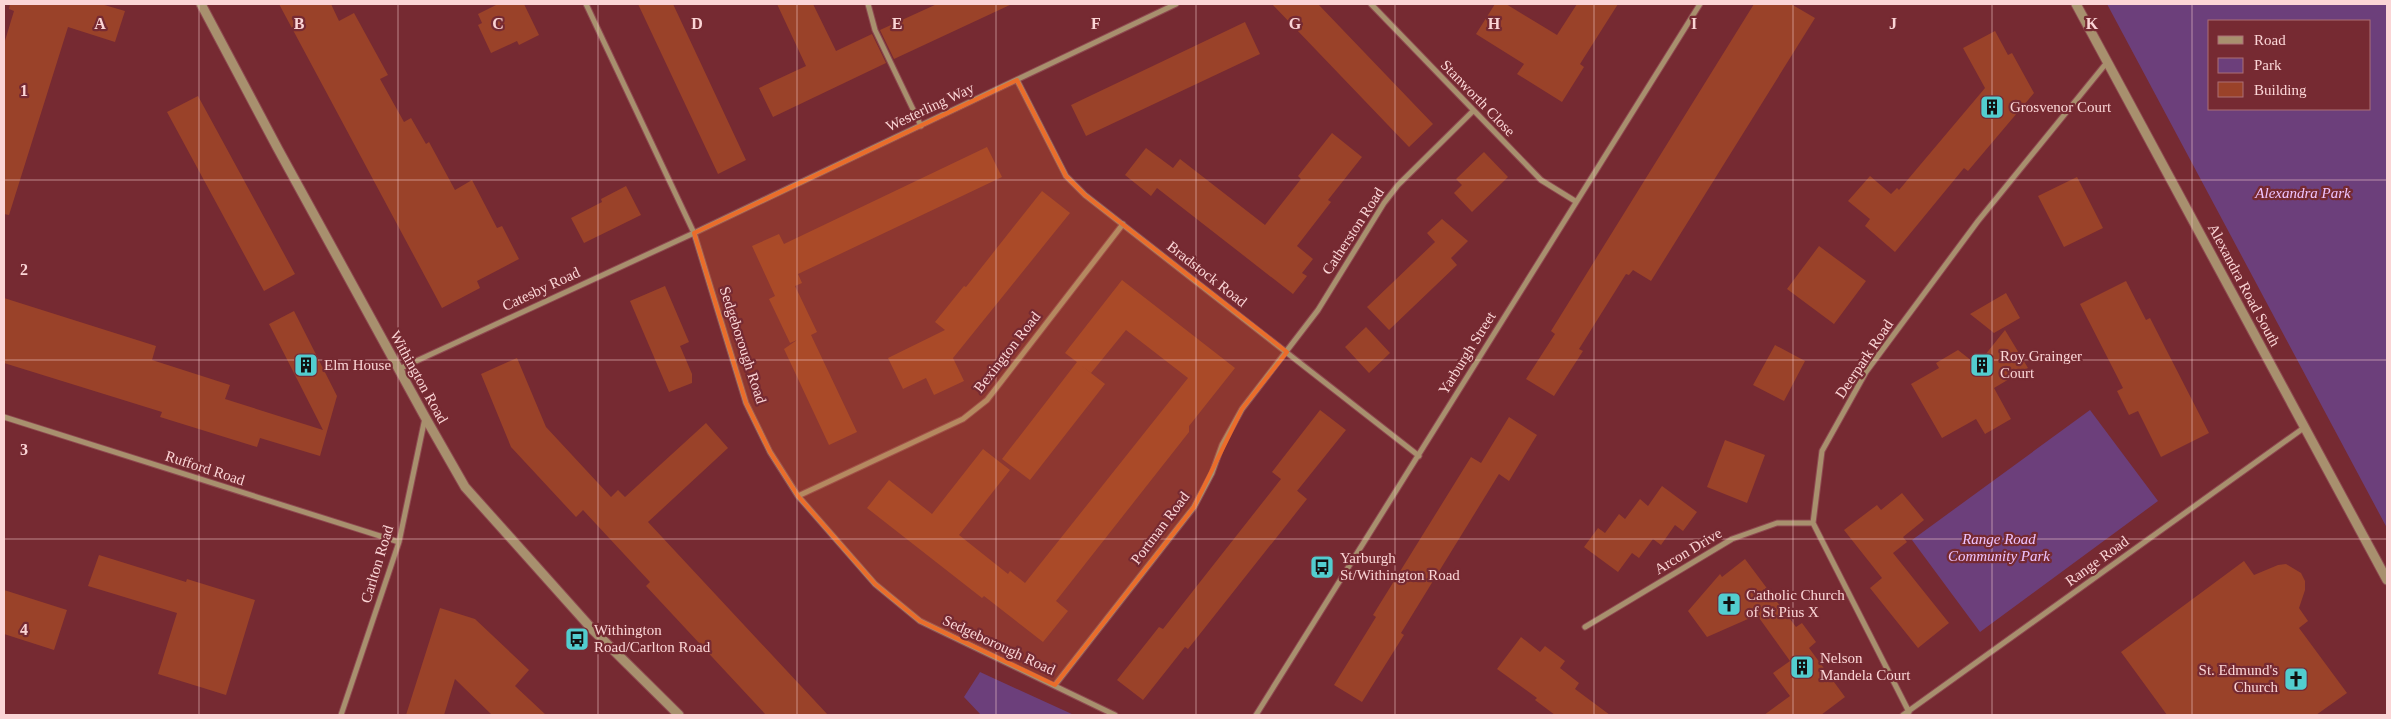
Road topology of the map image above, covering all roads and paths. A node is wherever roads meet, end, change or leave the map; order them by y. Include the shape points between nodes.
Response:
1 (201, 4) edge
2 (586, 4) edge
3 (868, 4) edge
4 (1176, 4) edge
5 (1371, 4) edge
6 (1700, 4) edge
7 (2076, 4) edge
8 (2108, 61) junction
9 (1017, 80) junction
10 (1473, 111) junction
11 (921, 126) junction
12 (1575, 200) junction
13 (1123, 224) junction
14 (694, 233) junction
15 (1287, 352) junction
16 (399, 369) junction
17 (4, 417) edge
18 (425, 417) junction
19 (2305, 427) junction
20 (1418, 456) junction
21 (798, 496) junction
22 (1813, 523) junction
23 (399, 542) junction
24 (2387, 580) edge
25 (1585, 628) dead end
26 (1055, 685) junction
27 (1906, 713) edge
28 (341, 715) edge
29 (679, 715) edge
30 (1115, 715) edge
31 (1256, 715) edge

1 - 16 street, Withington Road
2 - 14 street, Sedgeborough Road
3 - 11 street via 875,30
4 - 9 street, Westerling Way
5 - 10 street, Stanworth Close
6 - 12 street, Yarburgh Street
7 - 8 street, Alexandra Road South
8 - 19 street, Alexandra Road South
8 - 22 street, Deerpark Road via 1978,221 1866,372 1822,451
9 - 11 street, Westerling Way
9 - 13 street, Bradstock Road via 1066,176
10 - 12 street, Stanworth Close via 1540,180
10 - 15 street, Catherston Road via 1384,202 1318,310
11 - 14 street, Westerling Way
12 - 20 street, Yarburgh Street
13 - 15 street, Bradstock Road
13 - 21 street, Bexington Road via 987,400 963,419
14 - 16 street, Catesby Road
14 - 21 street, Sedgeborough Road via 746,403 770,452
15 - 20 street, Bradstock Road
15 - 26 street, Portman Road via 1242,409 1222,444 1212,474 1194,508
16 - 18 street, Withington Road
17 - 23 street, Rufford Road
18 - 23 street, Carlton Road
18 - 29 street, Withington Road via 465,487 592,629
19 - 24 street, Alexandra Road South
19 - 27 street, Range Road
20 - 31 street, Yarburgh Street
21 - 26 street, Sedgeborough Road via 875,584 920,621
22 - 25 street, Arcon Drive via 1777,523 1732,539
22 - 27 street
23 - 28 street, Carlton Road
26 - 30 street, Sedgeborough Road

